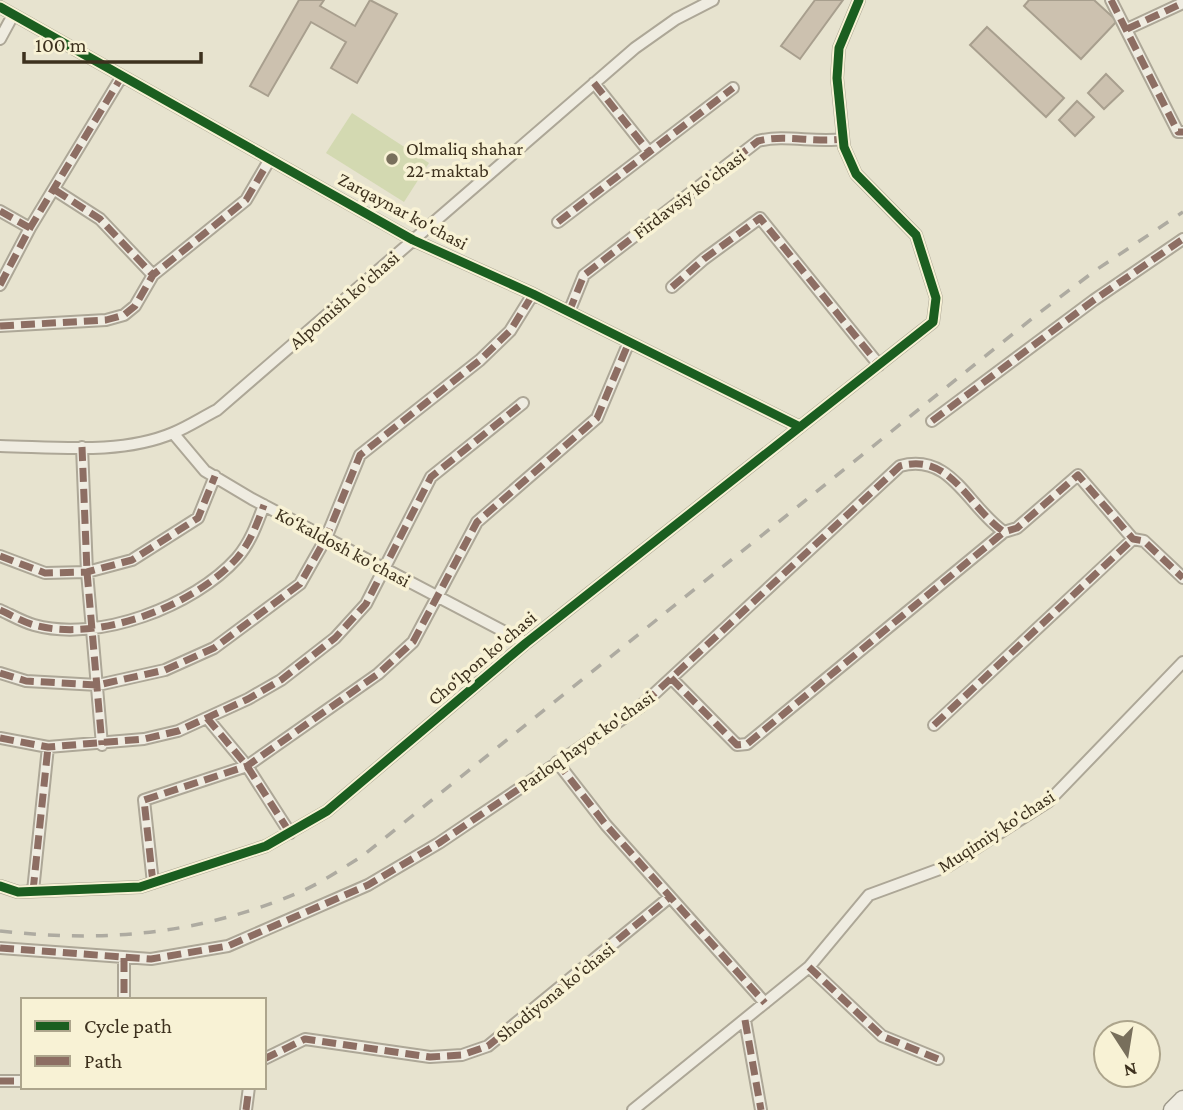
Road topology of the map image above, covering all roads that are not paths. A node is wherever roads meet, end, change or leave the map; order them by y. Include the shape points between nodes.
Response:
1 (713, 0) edge
2 (859, 0) edge
3 (1111, 0) edge
4 (1183, 3) edge
5 (0, 7) edge
6 (13, 15) junction
7 (1127, 29) junction
8 (0, 39) edge
9 (122, 76) junction
10 (594, 83) junction
11 (733, 88) dead end
12 (1183, 132) edge
13 (843, 139) junction
14 (649, 152) junction
15 (270, 159) junction
16 (55, 190) junction
17 (0, 211) edge
18 (558, 222) dead end
19 (30, 229) junction
20 (1183, 239) edge
21 (413, 240) junction
22 (153, 275) junction
23 (0, 285) edge
24 (672, 288) dead end
25 (533, 295) junction
26 (569, 312) junction
27 (0, 326) edge
28 (629, 342) junction
29 (879, 365) junction
30 (523, 403) dead end
31 (932, 421) dead end
32 (800, 427) junction
33 (173, 433) junction
34 (0, 446) edge
35 (82, 447) junction
36 (215, 476) junction
37 (264, 505) junction
38 (1004, 532) junction
39 (326, 538) junction
40 (1133, 539) junction
41 (0, 556) edge
42 (385, 569) junction
43 (87, 572) junction
44 (1183, 578) edge
45 (438, 597) junction
46 (0, 610) edge
47 (93, 627) junction
48 (526, 643) junction
49 (1183, 662) edge
50 (0, 673) edge
51 (671, 678) junction
52 (98, 685) junction
53 (207, 718) junction
54 (934, 725) dead end
55 (0, 738) edge
56 (102, 745) junction
57 (48, 747) junction
58 (557, 762) junction
59 (247, 766) junction
60 (290, 833) junction
61 (153, 883) junction
62 (0, 886) edge
63 (33, 891) junction
64 (670, 897) junction
65 (0, 948) edge
66 (124, 958) junction
67 (809, 967) junction
68 (124, 998) edge
69 (765, 1003) junction
70 (745, 1020) junction
71 (266, 1058) edge
72 (938, 1059) dead end
73 (0, 1081) edge
74 (21, 1081) edge
75 (248, 1089) edge
76 (1183, 1099) edge
77 (246, 1110) edge
78 (634, 1110) edge
79 (761, 1110) edge
80 (1172, 1110) edge

1 - 10 street, Alpomish ko'chasi via 676,19
2 - 13 street via 839,48
3 - 7 street
4 - 7 street
5 - 6 street, Zarqaynar ko'chasi
6 - 8 street
6 - 9 street, Zarqaynar ko'chasi
7 - 12 street via 1178,132
9 - 15 street, Zarqaynar ko'chasi
9 - 16 street
10 - 14 street
10 - 21 street, Alpomish ko'chasi
11 - 14 street
13 - 26 street, Firdavsiy ko'chasi via 758,141 584,275
13 - 29 street, Cho‘lpon ko'chasi via 856,174 916,235 936,298 933,322
14 - 18 street
15 - 21 street, Zarqaynar ko'chasi
15 - 22 street via 246,200
16 - 19 street
16 - 22 street via 100,219
17 - 19 street
19 - 23 street
20 - 31 street
21 - 25 street, Zarqaynar ko'chasi
21 - 33 street, Alpomish ko'chasi via 217,410
22 - 27 street via 135,306 124,315
24 - 29 street via 760,218
25 - 26 street, Zarqaynar ko'chasi
25 - 39 street via 510,331 480,360 360,455
26 - 28 street, Zarqaynar ko'chasi
28 - 32 street, Zarqaynar ko'chasi
28 - 45 street via 597,418 477,522
29 - 32 street, Cho‘lpon ko'chasi
30 - 42 street via 431,477
32 - 48 street, Cho‘lpon ko'chasi
33 - 35 street, Alpomish ko'chasi via 139,443
33 - 36 street, Ko‘kaldosh ko'chasi via 205,471
34 - 35 street, Alpomish ko'chasi
35 - 43 street
36 - 37 street, Ko‘kaldosh ko'chasi
36 - 43 street via 198,518 132,561
37 - 39 street, Ko‘kaldosh ko'chasi
37 - 47 street via 238,557 212,581 181,602
38 - 40 street via 1017,528 1078,475
38 - 51 street via 747,744 737,745
38 - 51 street, Parloq hayot ko'chasi via 943,470 930,463 900,466
39 - 42 street, Ko‘kaldosh ko'chasi
39 - 52 street via 300,584 214,648 165,670
40 - 44 street via 1144,541
40 - 54 street
41 - 43 street via 45,573
42 - 45 street, Ko‘kaldosh ko'chasi
42 - 53 street via 366,604 335,638 281,680
43 - 47 street
45 - 48 street, Ko‘kaldosh ko'chasi
45 - 59 street via 414,642 387,666
46 - 47 street via 35,626
47 - 52 street
48 - 60 street, Cho‘lpon ko'chasi via 327,811
49 - 67 street, Muqimiy ko'chasi via 1049,801 948,866 869,895
50 - 52 street via 26,681
51 - 58 street, Parloq hayot ko'chasi via 640,707
52 - 56 street
53 - 56 street via 178,731
53 - 59 street
55 - 57 street
56 - 57 street
57 - 63 street
58 - 64 street
58 - 66 street, Parloq hayot ko'chasi via 439,843 368,885 228,946 151,959
59 - 60 street
59 - 61 street via 144,800
60 - 61 street, Cho‘lpon ko'chasi via 266,846
61 - 63 street, Cho‘lpon ko'chasi
62 - 63 street, Cho‘lpon ko'chasi
64 - 69 street
64 - 71 street, Shodiyona ko'chasi via 488,1046 462,1055 430,1057 305,1039
65 - 66 street, Parloq hayot ko'chasi
66 - 68 street
67 - 69 street, Muqimiy ko'chasi
67 - 72 street via 882,1036
69 - 70 street, Muqimiy ko'chasi
70 - 78 street, Muqimiy ko'chasi
70 - 79 street
73 - 74 street
75 - 77 street
76 - 80 main road

